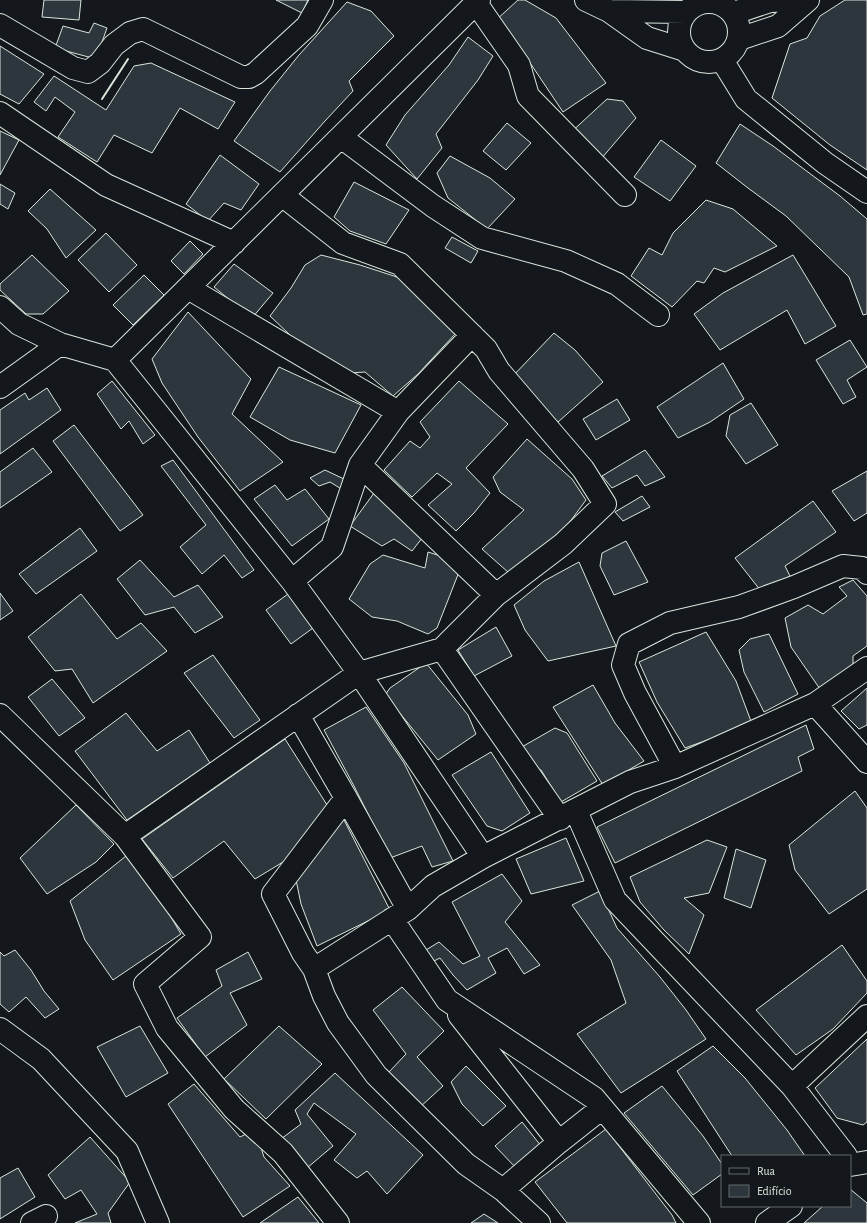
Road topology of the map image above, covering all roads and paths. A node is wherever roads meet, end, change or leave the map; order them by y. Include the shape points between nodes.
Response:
1 (322, 0) edge
2 (586, 0) edge
3 (799, 0) edge
4 (808, 0) edge
5 (710, 1) edge
6 (477, 2) edge
7 (608, 11) junction
8 (686, 12) junction
9 (734, 13) junction
10 (0, 25) edge
11 (739, 39) junction
12 (685, 50) junction
13 (722, 60) junction
14 (0, 113) edge
15 (341, 137) junction
16 (867, 192) edge
17 (282, 195) junction
18 (625, 195) dead end
19 (234, 243) junction
20 (188, 288) junction
21 (0, 306) edge
22 (658, 315) dead end
23 (472, 335) junction
24 (60, 344) junction
25 (115, 360) junction
26 (0, 387) edge
27 (398, 412) junction
28 (360, 465) junction
29 (867, 573) edge
30 (292, 581) junction
31 (496, 595) junction
32 (442, 649) junction
33 (867, 668) edge
34 (359, 673) junction
35 (815, 704) junction
36 (0, 715) edge
37 (298, 715) junction
38 (867, 762) edge
39 (675, 767) junction
40 (346, 798) junction
41 (568, 815) junction
42 (125, 836) junction
43 (483, 858) junction
44 (400, 914) junction
45 (314, 969) junction
46 (447, 1000) junction
47 (867, 1016) edge
48 (0, 1029) edge
49 (792, 1086) junction
50 (602, 1108) junction
51 (559, 1142) junction
52 (847, 1155) edge
53 (503, 1190) junction
54 (790, 1207) edge
55 (770, 1222) edge
56 (158, 1223) edge
57 (338, 1223) edge
58 (539, 1223) edge
59 (699, 1223) edge

1 - 10 street via 307,26 249,77 241,77 143,29 130,33 114,45 100,64 88,72 72,68
2 - 7 street
3 - 9 street via 770,1
4 - 11 street via 778,26
5 - 8 street via 697,4
5 - 9 street via 723,5
6 - 15 street
6 - 18 street via 519,65 528,96
7 - 8 street
7 - 12 street via 647,38
8 - 12 street via 680,24 679,37
9 - 11 street via 739,26
11 - 13 street via 732,51
12 - 13 street via 695,59 708,62
13 - 16 street via 746,99
14 - 19 street via 106,185
15 - 17 street
15 - 22 street via 433,206 482,238 566,261 617,284
17 - 19 street
17 - 23 street via 344,243 400,264
19 - 20 street
20 - 25 street
20 - 27 street
21 - 24 street via 19,324
23 - 27 street
23 - 31 street via 486,349 499,371 583,468 605,504 563,544
24 - 25 street
24 - 26 street
25 - 30 street
27 - 28 street
28 - 30 street via 332,547
28 - 31 street
29 - 39 street via 862,568 843,566 739,607 670,623 629,644 623,665 635,693
30 - 34 street
31 - 32 street
32 - 34 street
32 - 41 street
33 - 35 street
34 - 37 street
34 - 43 street
35 - 38 street
35 - 39 street
36 - 42 street
37 - 40 street
37 - 42 street
39 - 41 street via 630,782
40 - 44 street
40 - 45 street via 273,894
41 - 43 street
41 - 49 street via 615,900
42 - 57 street via 200,937 145,984 167,1028 234,1109 283,1153
43 - 44 street via 433,886
44 - 45 street
44 - 46 street
45 - 53 street via 338,1023 376,1075 466,1164
46 - 50 street via 594,1098
46 - 51 street
47 - 49 street
48 - 56 street via 41,1059 126,1151
49 - 52 street
50 - 51 street
50 - 59 street
51 - 53 street
53 - 58 street
54 - 55 street

